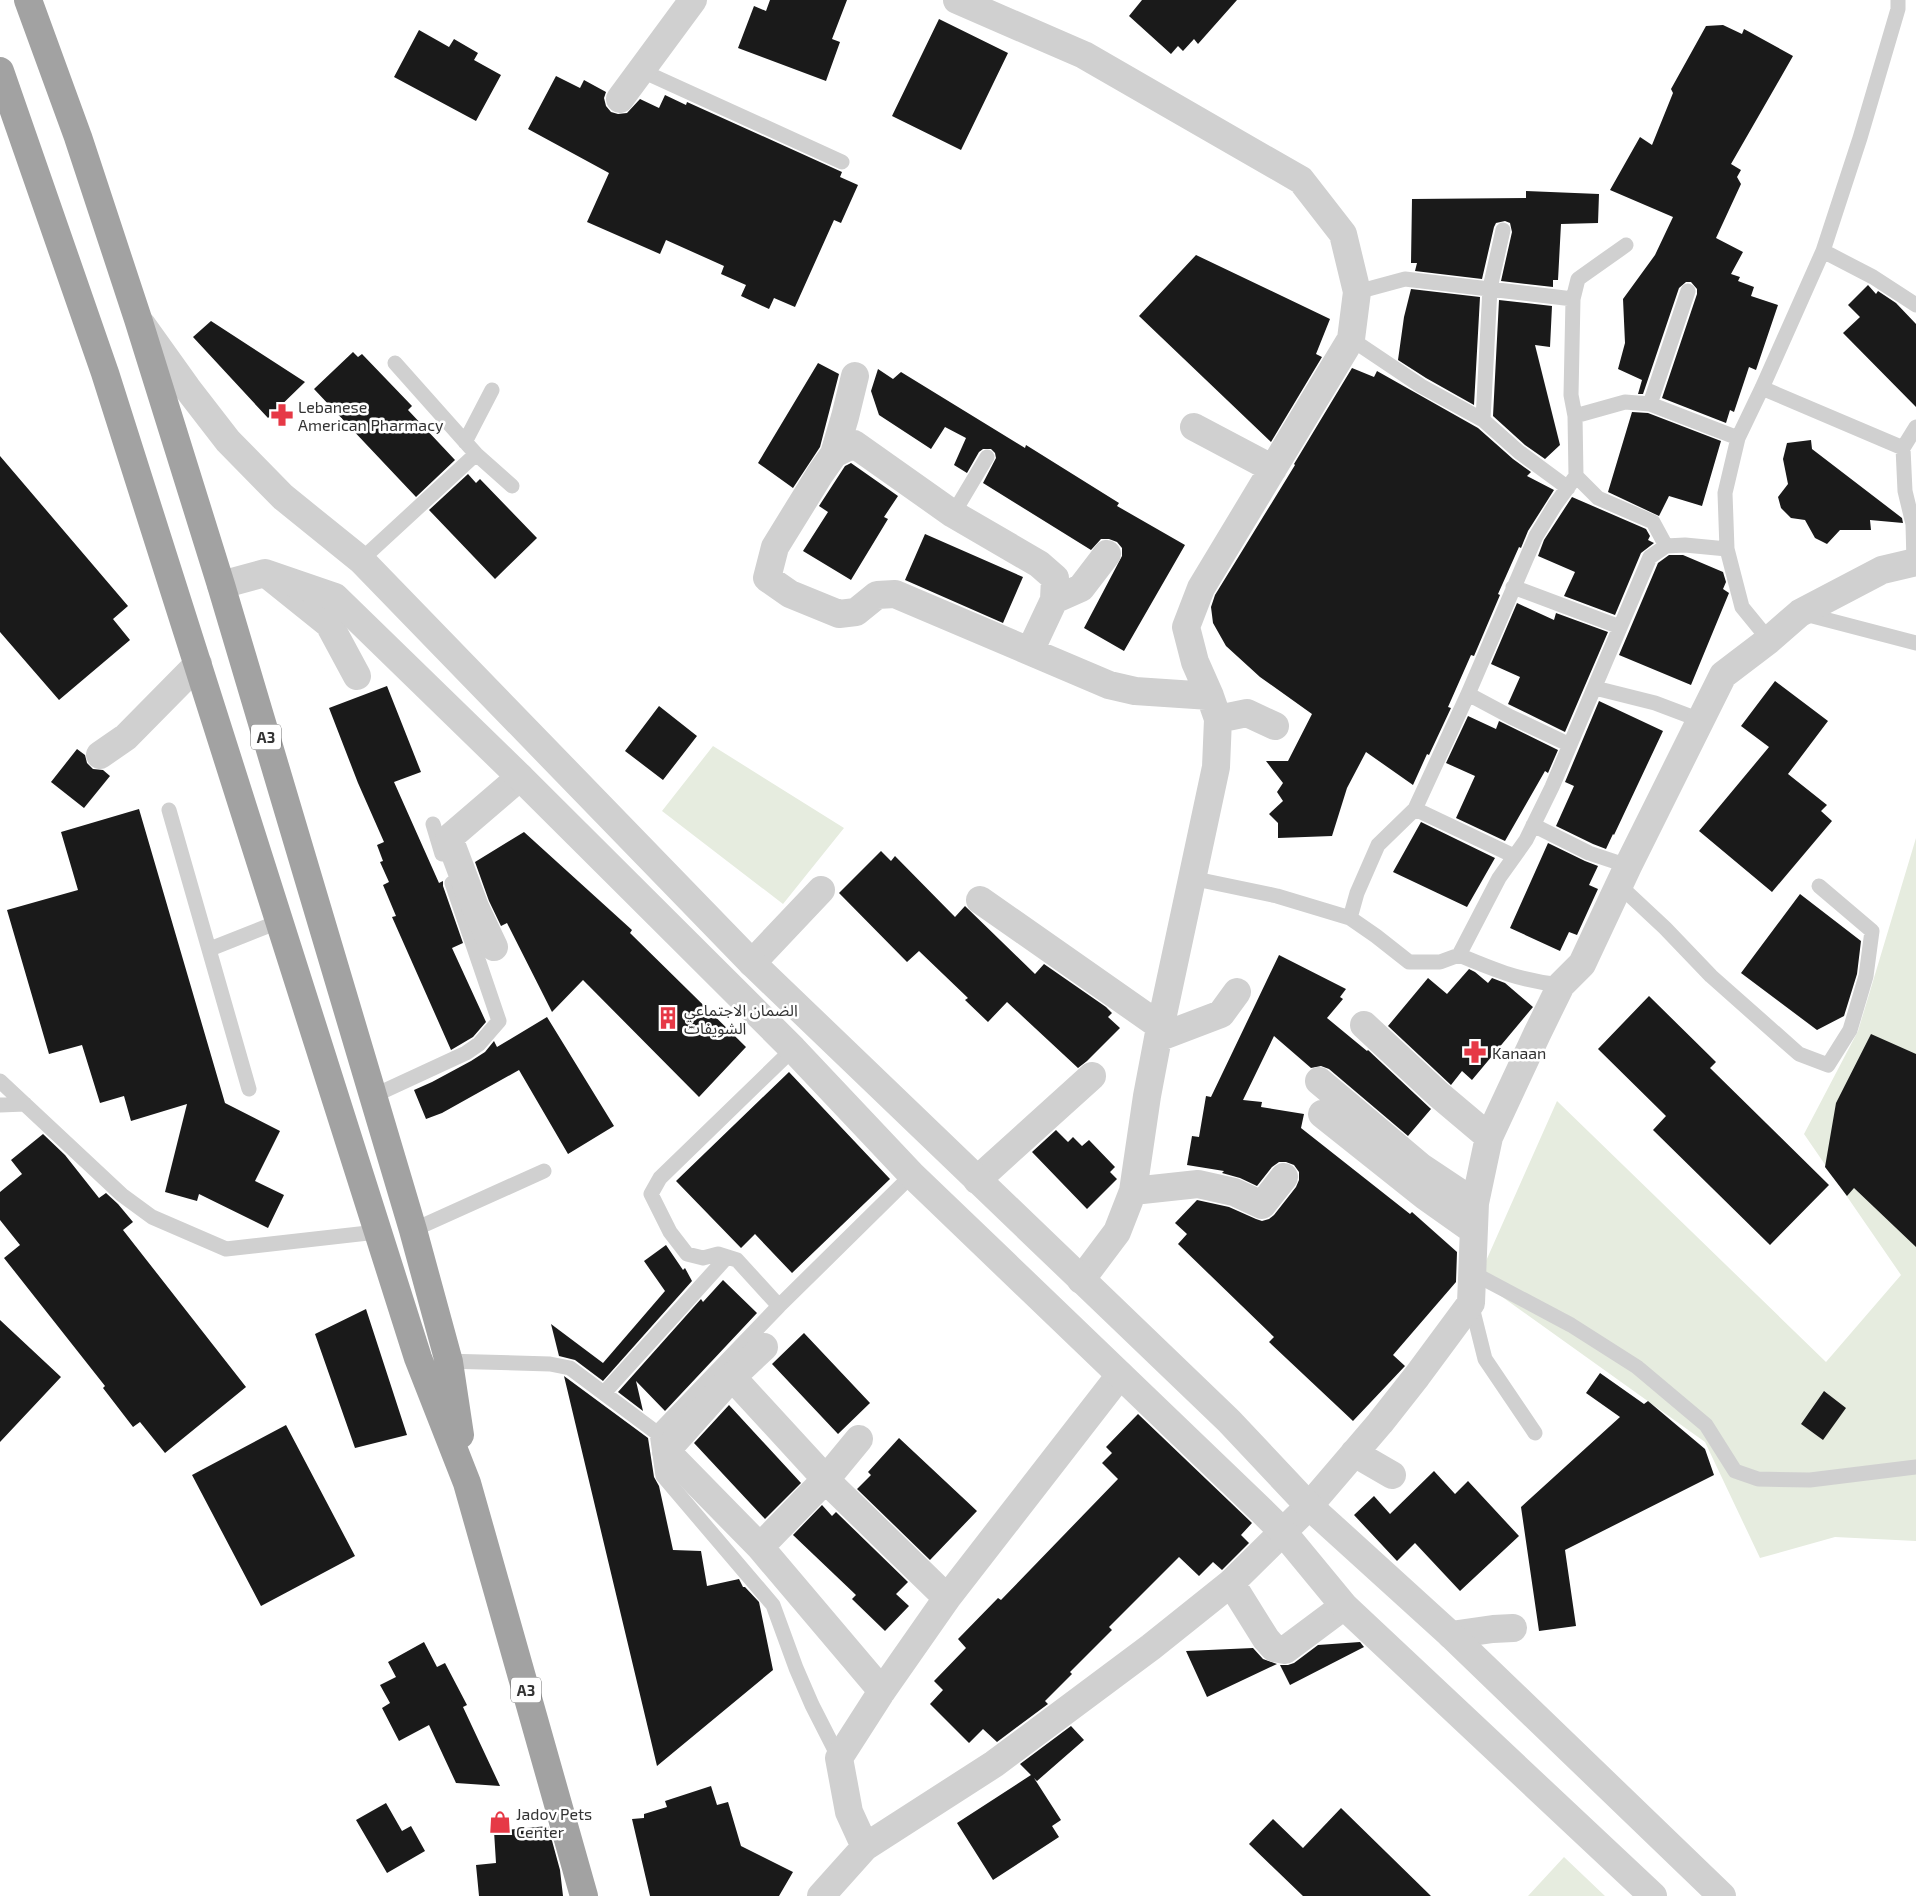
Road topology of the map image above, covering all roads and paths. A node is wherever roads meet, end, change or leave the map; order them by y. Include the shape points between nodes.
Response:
1 (28, 0) edge
2 (693, 0) edge
3 (957, 0) edge
4 (1898, 0) edge
5 (640, 70) junction
6 (0, 71) edge
7 (620, 99) dead end
8 (842, 162) dead end
9 (1503, 230) dead end
10 (1626, 245) dead end
11 (1823, 250) junction
12 (1490, 288) junction
13 (1688, 291) dead end
14 (1357, 292) junction
15 (1573, 299) junction
16 (1916, 304) edge
17 (138, 319) junction
18 (1351, 339) junction
19 (395, 363) dead end
20 (855, 376) dead end
21 (1762, 388) junction
22 (492, 390) dead end
23 (1650, 404) junction
24 (1575, 416) junction
25 (1483, 420) junction
26 (1194, 427) dead end
27 (1916, 427) edge
28 (1738, 438) junction
29 (465, 442) junction
30 (1903, 448) junction
31 (476, 454) junction
32 (834, 454) junction
33 (987, 457) dead end
34 (1272, 469) junction
35 (1572, 482) junction
36 (512, 486) dead end
37 (953, 514) junction
38 (1666, 546) junction
39 (1727, 549) junction
40 (1107, 554) dead end
41 (361, 560) junction
42 (1915, 562) edge
43 (265, 573) junction
44 (221, 586) junction
45 (1513, 587) junction
46 (1054, 600) junction
47 (1800, 613) junction
48 (1620, 627) junction
49 (1768, 640) junction
50 (1916, 643) edge
51 (1030, 652) junction
52 (198, 664) junction
53 (357, 676) dead end
54 (1595, 688) junction
55 (1468, 694) junction
56 (1214, 708) junction
57 (1700, 720) junction
58 (1275, 726) dead end
59 (1570, 745) junction
60 (100, 755) dead end
61 (520, 777) junction
62 (1415, 809) junction
63 (169, 810) dead end
64 (432, 824) dead end
65 (1533, 825) junction
66 (1514, 856) junction
67 (1624, 876) junction
68 (1191, 878) junction
69 (1819, 886) dead end
70 (821, 890) dead end
71 (980, 900) dead end
72 (1350, 918) junction
73 (278, 922) junction
74 (494, 947) dead end
75 (210, 950) junction
76 (1459, 955) junction
77 (752, 963) junction
78 (1562, 985) junction
79 (1237, 992) dead end
80 (1364, 1025) dead end
81 (1159, 1032) junction
82 (793, 1048) junction
83 (1092, 1076) dead end
84 (0, 1081) edge
85 (1319, 1081) dead end
86 (249, 1089) dead end
87 (373, 1096) junction
88 (24, 1104) junction
89 (0, 1105) edge
90 (1322, 1114) dead end
91 (1489, 1138) junction
92 (544, 1171) dead end
93 (912, 1175) junction
94 (1284, 1177) dead end
95 (977, 1180) junction
96 (1133, 1191) junction
97 (1474, 1203) junction
98 (413, 1230) junction
99 (1473, 1230) junction
100 (377, 1232) junction
101 (727, 1257) junction
102 (1473, 1273) junction
103 (1081, 1280) junction
104 (1471, 1303) junction
105 (779, 1306) junction
106 (764, 1347) dead end
107 (418, 1358) junction
108 (450, 1362) junction
109 (1120, 1375) junction
110 (732, 1377) junction
111 (604, 1393) junction
112 (657, 1433) junction
113 (1535, 1433) dead end
114 (859, 1439) dead end
115 (1354, 1453) junction
116 (1916, 1467) edge
117 (1392, 1475) dead end
118 (826, 1479) junction
119 (467, 1483) junction
120 (1309, 1506) junction
121 (1283, 1532) junction
122 (760, 1547) junction
123 (1231, 1583) junction
124 (947, 1598) junction
125 (1344, 1606) junction
126 (1514, 1628) dead end
127 (1451, 1636) junction
128 (882, 1691) junction
129 (839, 1758) junction
130 (865, 1847) junction
131 (584, 1896) edge
132 (821, 1896) edge
133 (1653, 1896) edge
134 (1722, 1896) edge

1 - 17 highway, A3 via 78,137
2 - 5 street
3 - 14 street via 1084,55 1301,180 1342,234
4 - 11 lane via 1860,138
5 - 7 street
5 - 8 lane
6 - 52 highway, A3 via 104,373
9 - 12 lane
10 - 15 lane via 1578,280
11 - 16 lane
11 - 21 lane
12 - 14 lane via 1405,279
12 - 15 lane
12 - 25 lane
13 - 23 lane
14 - 18 street
15 - 24 lane via 1571,395
17 - 41 street via 228,440 284,497
17 - 44 highway, A3
18 - 25 lane via 1421,386
18 - 34 street
19 - 29 lane
20 - 32 street
21 - 28 lane
21 - 30 lane
22 - 29 lane
23 - 24 lane via 1625,402
23 - 28 lane
24 - 35 lane
25 - 35 lane via 1519,452
26 - 34 street
27 - 30 lane
28 - 39 lane via 1724,493
29 - 31 lane
30 - 42 lane via 1905,491 1913,524
31 - 36 lane
31 - 41 lane
32 - 37 street via 854,444
32 - 51 street via 775,547 767,578 790,594 839,614 856,612 877,594 895,594
33 - 37 lane
34 - 56 street via 1201,588 1186,627 1195,662
35 - 38 lane via 1598,498 1653,522
35 - 45 lane via 1536,536
37 - 46 street via 1039,564 1055,578
38 - 39 lane
38 - 48 lane via 1650,557
39 - 49 lane via 1742,607
40 - 46 street via 1081,588
41 - 77 street
42 - 47 street via 1882,570
43 - 44 street
43 - 53 street via 329,624
43 - 61 street via 335,598
44 - 87 highway, A3
45 - 48 lane
45 - 55 lane
46 - 51 street
47 - 49 street
47 - 50 lane
48 - 54 lane
49 - 57 street via 1723,675
51 - 56 street via 1109,686
52 - 60 street via 126,737
52 - 73 highway, A3
54 - 57 lane via 1656,703
54 - 59 lane
55 - 59 lane
55 - 62 lane
56 - 58 street via 1247,713
56 - 68 street via 1216,766
57 - 67 street
59 - 65 lane
61 - 74 street via 449,838
61 - 82 street
62 - 66 lane
62 - 72 lane via 1378,845
63 - 75 lane
64 - 87 lane via 498,1022 480,1044 466,1053
65 - 66 lane
65 - 67 lane
66 - 76 lane
67 - 69 lane via 1665,928 1711,976 1799,1054 1828,1065 1850,1030 1866,976 1872,931
67 - 78 street via 1582,964
68 - 72 lane via 1277,896
68 - 81 street
70 - 77 street
71 - 81 street
72 - 76 lane via 1409,962 1440,962
73 - 75 lane
73 - 100 highway, A3
75 - 86 lane
76 - 78 lane via 1511,976
77 - 95 street
78 - 91 street
79 - 81 street via 1221,1014
80 - 91 street
81 - 96 street
82 - 93 street
82 - 101 lane via 660,1178 652,1194 670,1232 687,1254 703,1258 718,1254
83 - 95 street
84 - 88 lane
85 - 97 street via 1421,1167
87 - 98 highway, A3
88 - 89 lane
88 - 100 lane via 122,1195 152,1217 226,1248
90 - 99 street via 1424,1196
91 - 97 street
92 - 98 lane
93 - 105 lane
93 - 109 street
94 - 96 street via 1262,1205 1234,1192 1198,1184
95 - 103 street
96 - 103 street via 1117,1232
97 - 99 street
98 - 108 highway, A3
99 - 102 street
100 - 107 highway, A3
101 - 105 lane via 737,1260
101 - 111 lane
102 - 104 street
102 - 116 lane via 1571,1325 1637,1367 1706,1425 1735,1471 1758,1479 1810,1480
103 - 120 street via 1229,1421
104 - 113 lane via 1485,1359
104 - 115 street
105 - 112 lane
106 - 110 street
107 - 108 lane
107 - 119 highway, A3
108 - 111 lane via 550,1364 570,1368
108 - 119 highway, A3
109 - 121 street
109 - 124 street
110 - 118 street
110 - 122 street via 666,1451
111 - 112 lane
112 - 129 lane via 663,1476 773,1605 796,1668
114 - 118 street
115 - 117 street
115 - 120 street
118 - 122 street
118 - 124 street
119 - 131 highway, A3
120 - 121 street
120 - 127 street
121 - 123 street
121 - 125 street
122 - 128 street
123 - 125 street via 1274,1648 1285,1650
123 - 130 street via 994,1764
124 - 128 street
125 - 133 street
126 - 127 street
127 - 134 street
128 - 129 street
129 - 130 street via 849,1812
130 - 132 street

